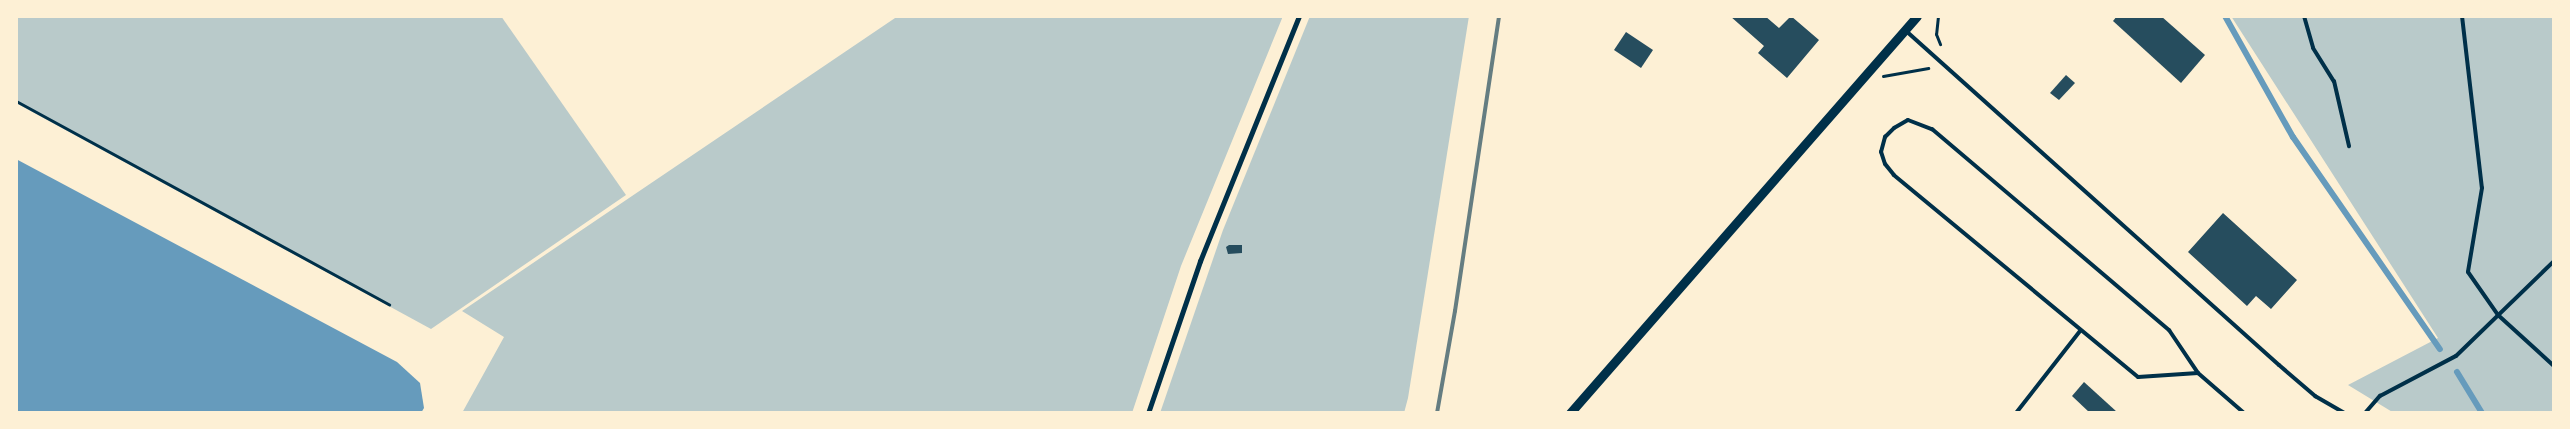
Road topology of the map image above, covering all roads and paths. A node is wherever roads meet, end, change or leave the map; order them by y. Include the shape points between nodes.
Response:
1 (1299, 16) edge
2 (1917, 16) edge
3 (1938, 16) edge
4 (2304, 16) edge
5 (2462, 16) edge
6 (1905, 30) junction
7 (1944, 48) dead end
8 (16, 101) edge
9 (2349, 146) dead end
10 (2554, 262) edge
11 (389, 304) dead end
12 (2498, 314) junction
13 (2080, 331) junction
14 (2554, 366) edge
15 (2198, 373) junction
16 (1148, 413) edge
17 (1570, 413) edge
18 (2016, 413) edge
19 (2244, 413) edge
20 (2345, 413) edge
21 (2365, 413) edge

1 - 16 street via 1200,261
2 - 6 street
3 - 7 path via 1936,34
4 - 9 lane via 2313,48 2334,81
5 - 12 lane via 2482,188 2468,272
6 - 17 street
6 - 20 lane via 2278,364 2315,396
8 - 11 path
10 - 12 lane
12 - 14 lane
12 - 21 lane via 2456,356 2380,396
13 - 15 lane via 2138,377
13 - 15 lane via 1894,176 1885,164 1882,152 1885,138 1894,128 1908,120 1932,129 2169,330
13 - 18 lane
15 - 19 lane

